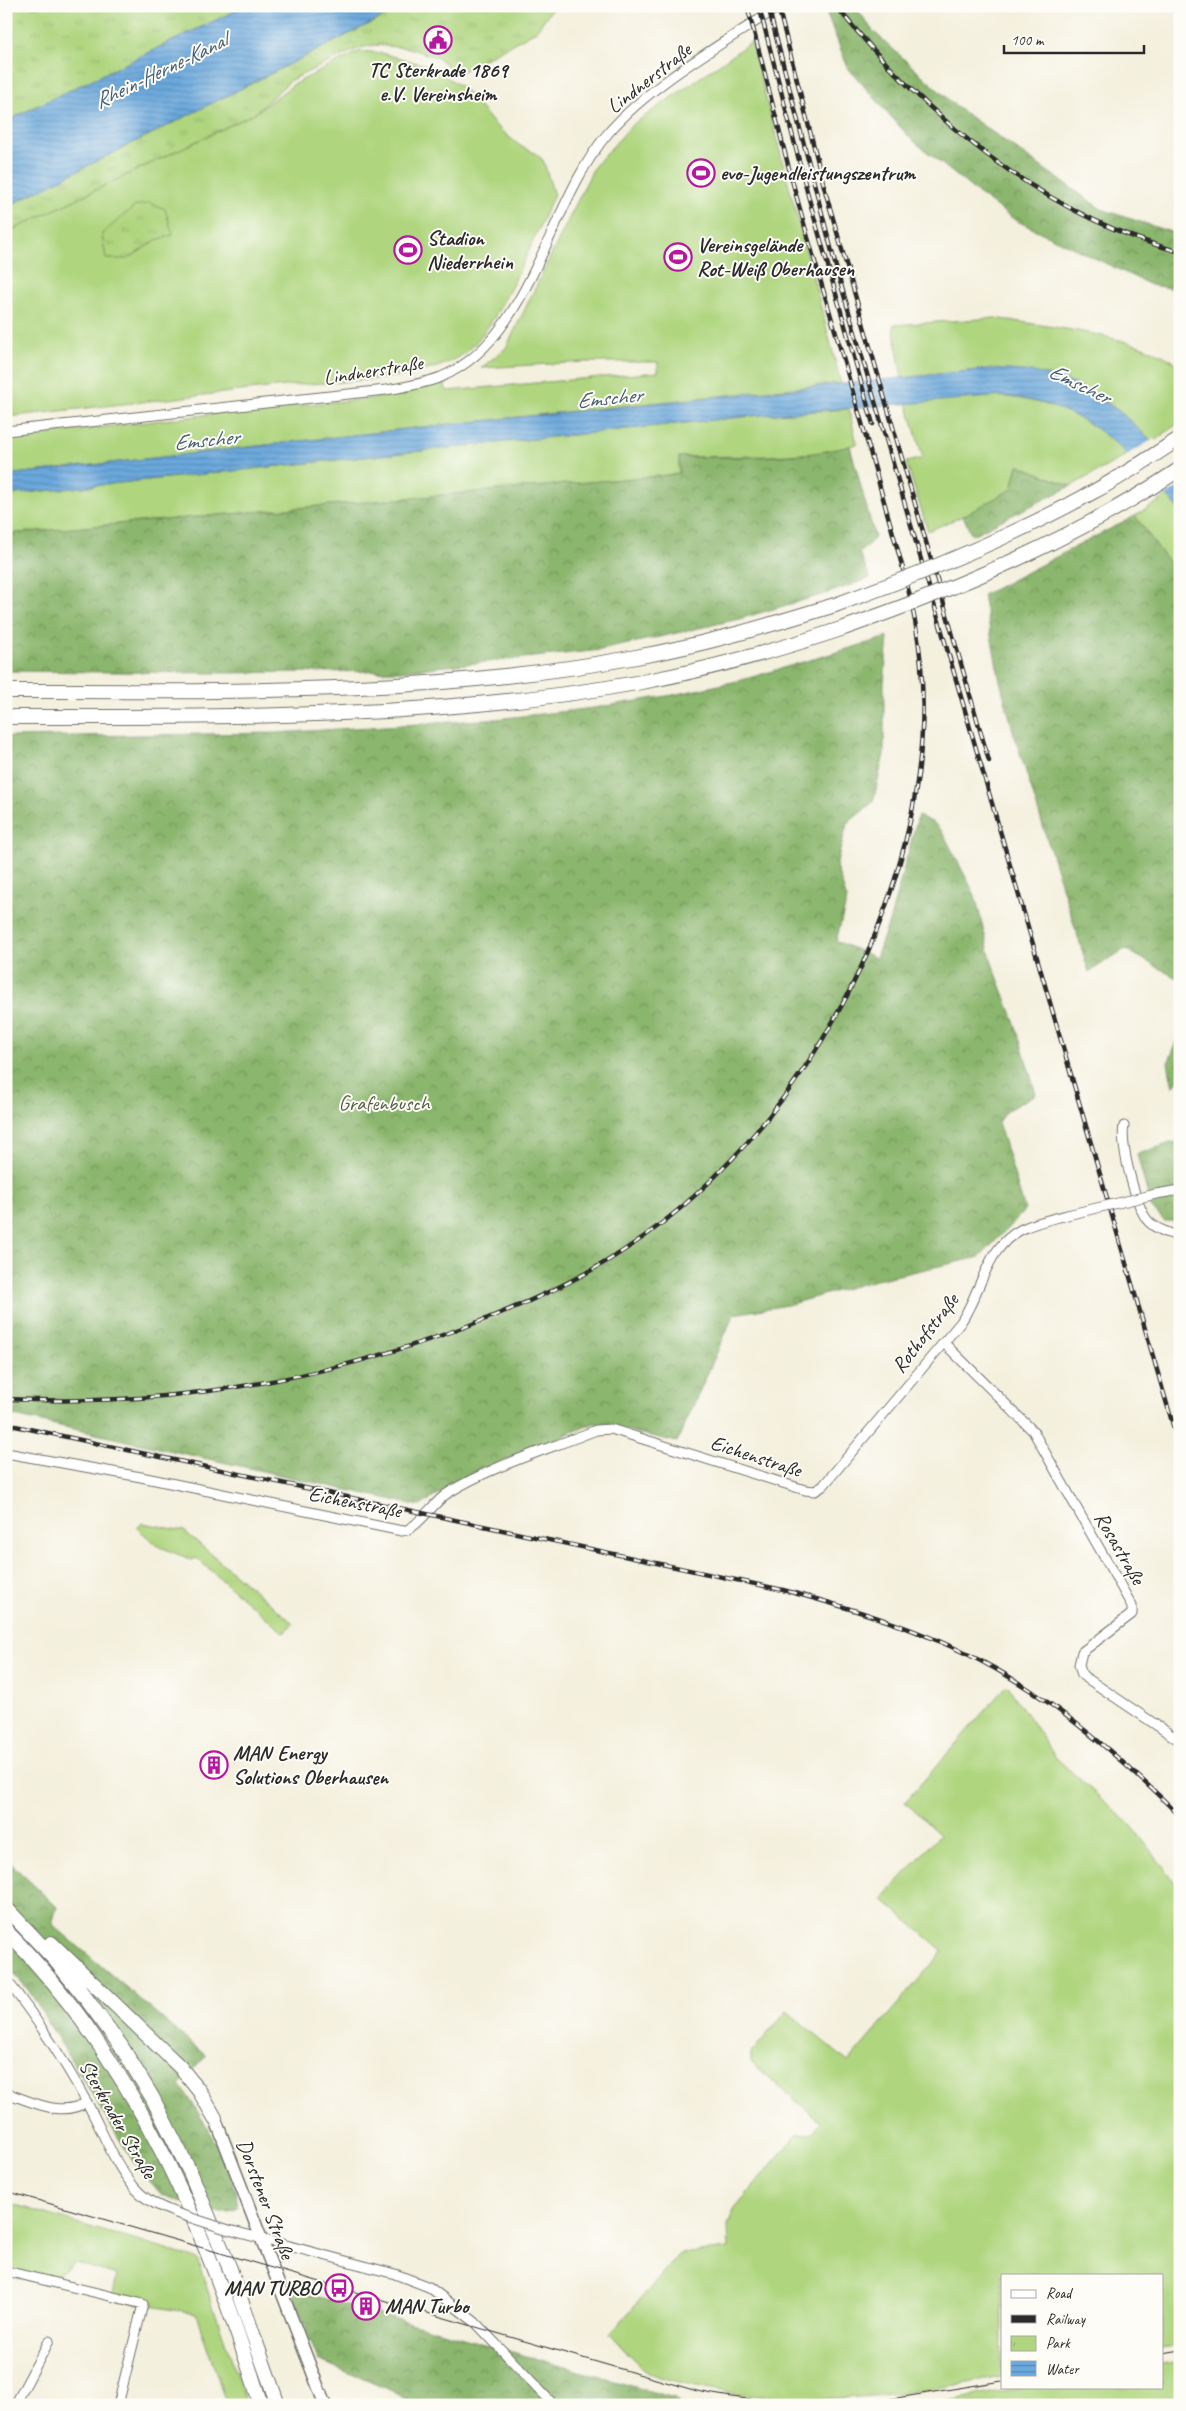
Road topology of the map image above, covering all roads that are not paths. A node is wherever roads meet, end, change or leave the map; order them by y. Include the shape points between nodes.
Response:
1 (780, 6) edge
2 (6, 431) edge
3 (1180, 438) edge
4 (1180, 469) edge
5 (6, 686) edge
6 (6, 691) edge
7 (24, 691) junction
8 (6, 717) edge
9 (1124, 1126) dead end
10 (1180, 1190) edge
11 (1180, 1237) edge
12 (944, 1343) junction
13 (6, 1453) edge
14 (815, 1491) joint
15 (1180, 1741) edge
16 (6, 1904) edge
17 (6, 1908) edge
18 (6, 1931) edge
19 (6, 1979) edge
20 (6, 2093) edge
21 (87, 2102) junction
22 (215, 2118) joint
23 (262, 2239) junction
24 (6, 2271) edge
25 (49, 2341) dead end
26 (15, 2405) edge
27 (118, 2405) edge
28 (261, 2405) edge
29 (278, 2405) edge
30 (325, 2405) edge
31 (554, 2405) edge

1 - 2 street, Lindnerstraße via 657,88 609,132 576,180 505,324 481,351 448,373 416,385 386,390
3 - 7 highway, bridge via 1093,492 940,566 835,605 709,641 636,657 476,679 306,690
4 - 8 highway, bridge via 1108,512 950,589 783,648 644,681 506,701 309,715
5 - 7 highway
6 - 7 highway
9 - 11 street via 1122,1140 1143,1213 1158,1229
10 - 12 street, Rothofstraße, bridge via 1067,1215 1025,1228 1005,1241 992,1257 968,1312
12 - 14 street, Rothofstraße via 823,1486
12 - 15 street, Rosastraße via 1033,1431 1132,1606 1132,1614 1082,1652 1079,1665 1082,1675
13 - 14 street, Eichenstraße via 141,1477 402,1531 415,1527 430,1507 463,1484 596,1430 611,1430
16 - 22 highway via 180,2067
17 - 29 highway via 80,1991 152,2097 203,2202
18 - 28 highway via 84,2022 142,2111 178,2184 212,2267
19 - 21 street, Sterkrader Straße via 56,2048
20 - 21 street via 54,2109 68,2109
21 - 23 street, Sterkrader Straße, bridge via 134,2187 159,2207
22 - 23 main road, Dorstener Straße
23 - 30 main road, Dorstener Straße
23 - 31 street, Sterkrader Straße via 396,2274 428,2287 475,2322
24 - 27 street via 143,2304
25 - 26 street

